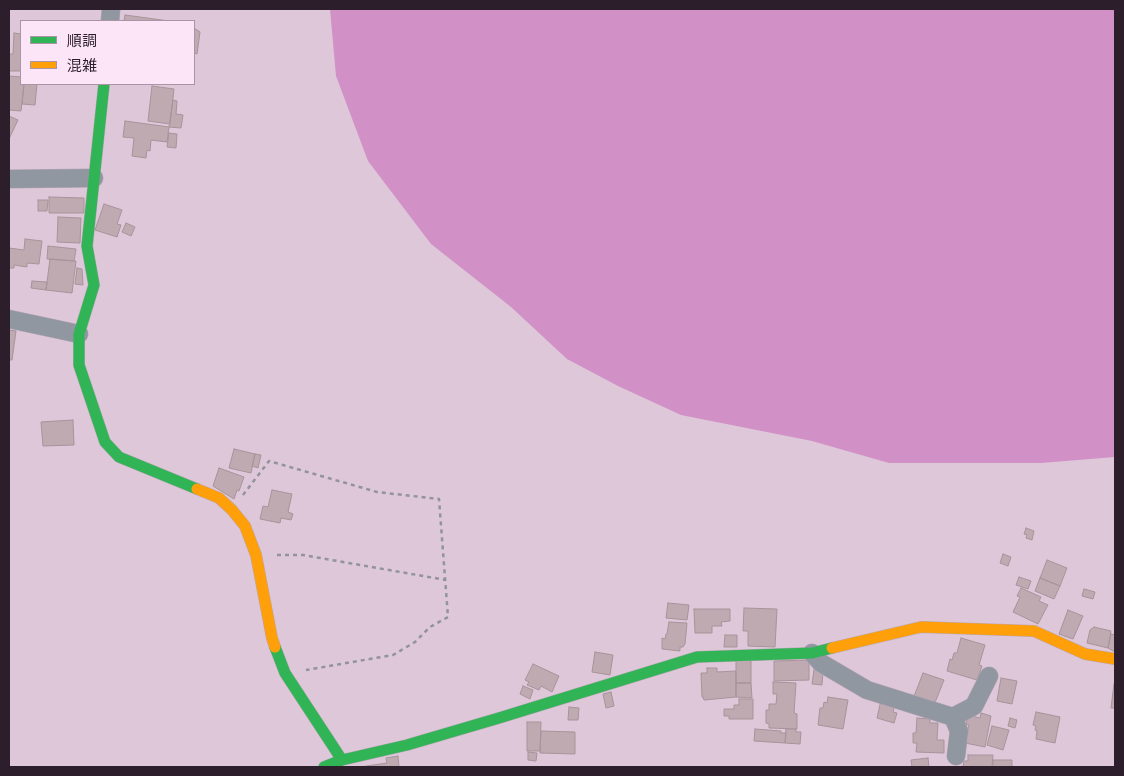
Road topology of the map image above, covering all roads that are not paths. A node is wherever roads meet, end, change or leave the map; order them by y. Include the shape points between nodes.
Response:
1 (104, 85) edge
2 (94, 178) junction
3 (9, 179) edge
4 (9, 319) edge
5 (80, 334) junction
6 (812, 653) junction
7 (1115, 660) edge
8 (989, 676) dead end
9 (953, 717) junction
10 (956, 756) dead end
11 (342, 760) junction
12 (324, 767) edge

1 - 2 street
2 - 3 street
2 - 5 street via 86,246 94,285
4 - 5 street
5 - 11 street via 79,365 106,442 119,457 219,498 245,526 256,555 272,638 285,674
6 - 7 street via 921,627 1034,631 1085,654
6 - 9 street via 821,663 867,690
6 - 11 street via 697,657 407,745
8 - 9 street via 974,706
9 - 10 street via 959,731
11 - 12 street

